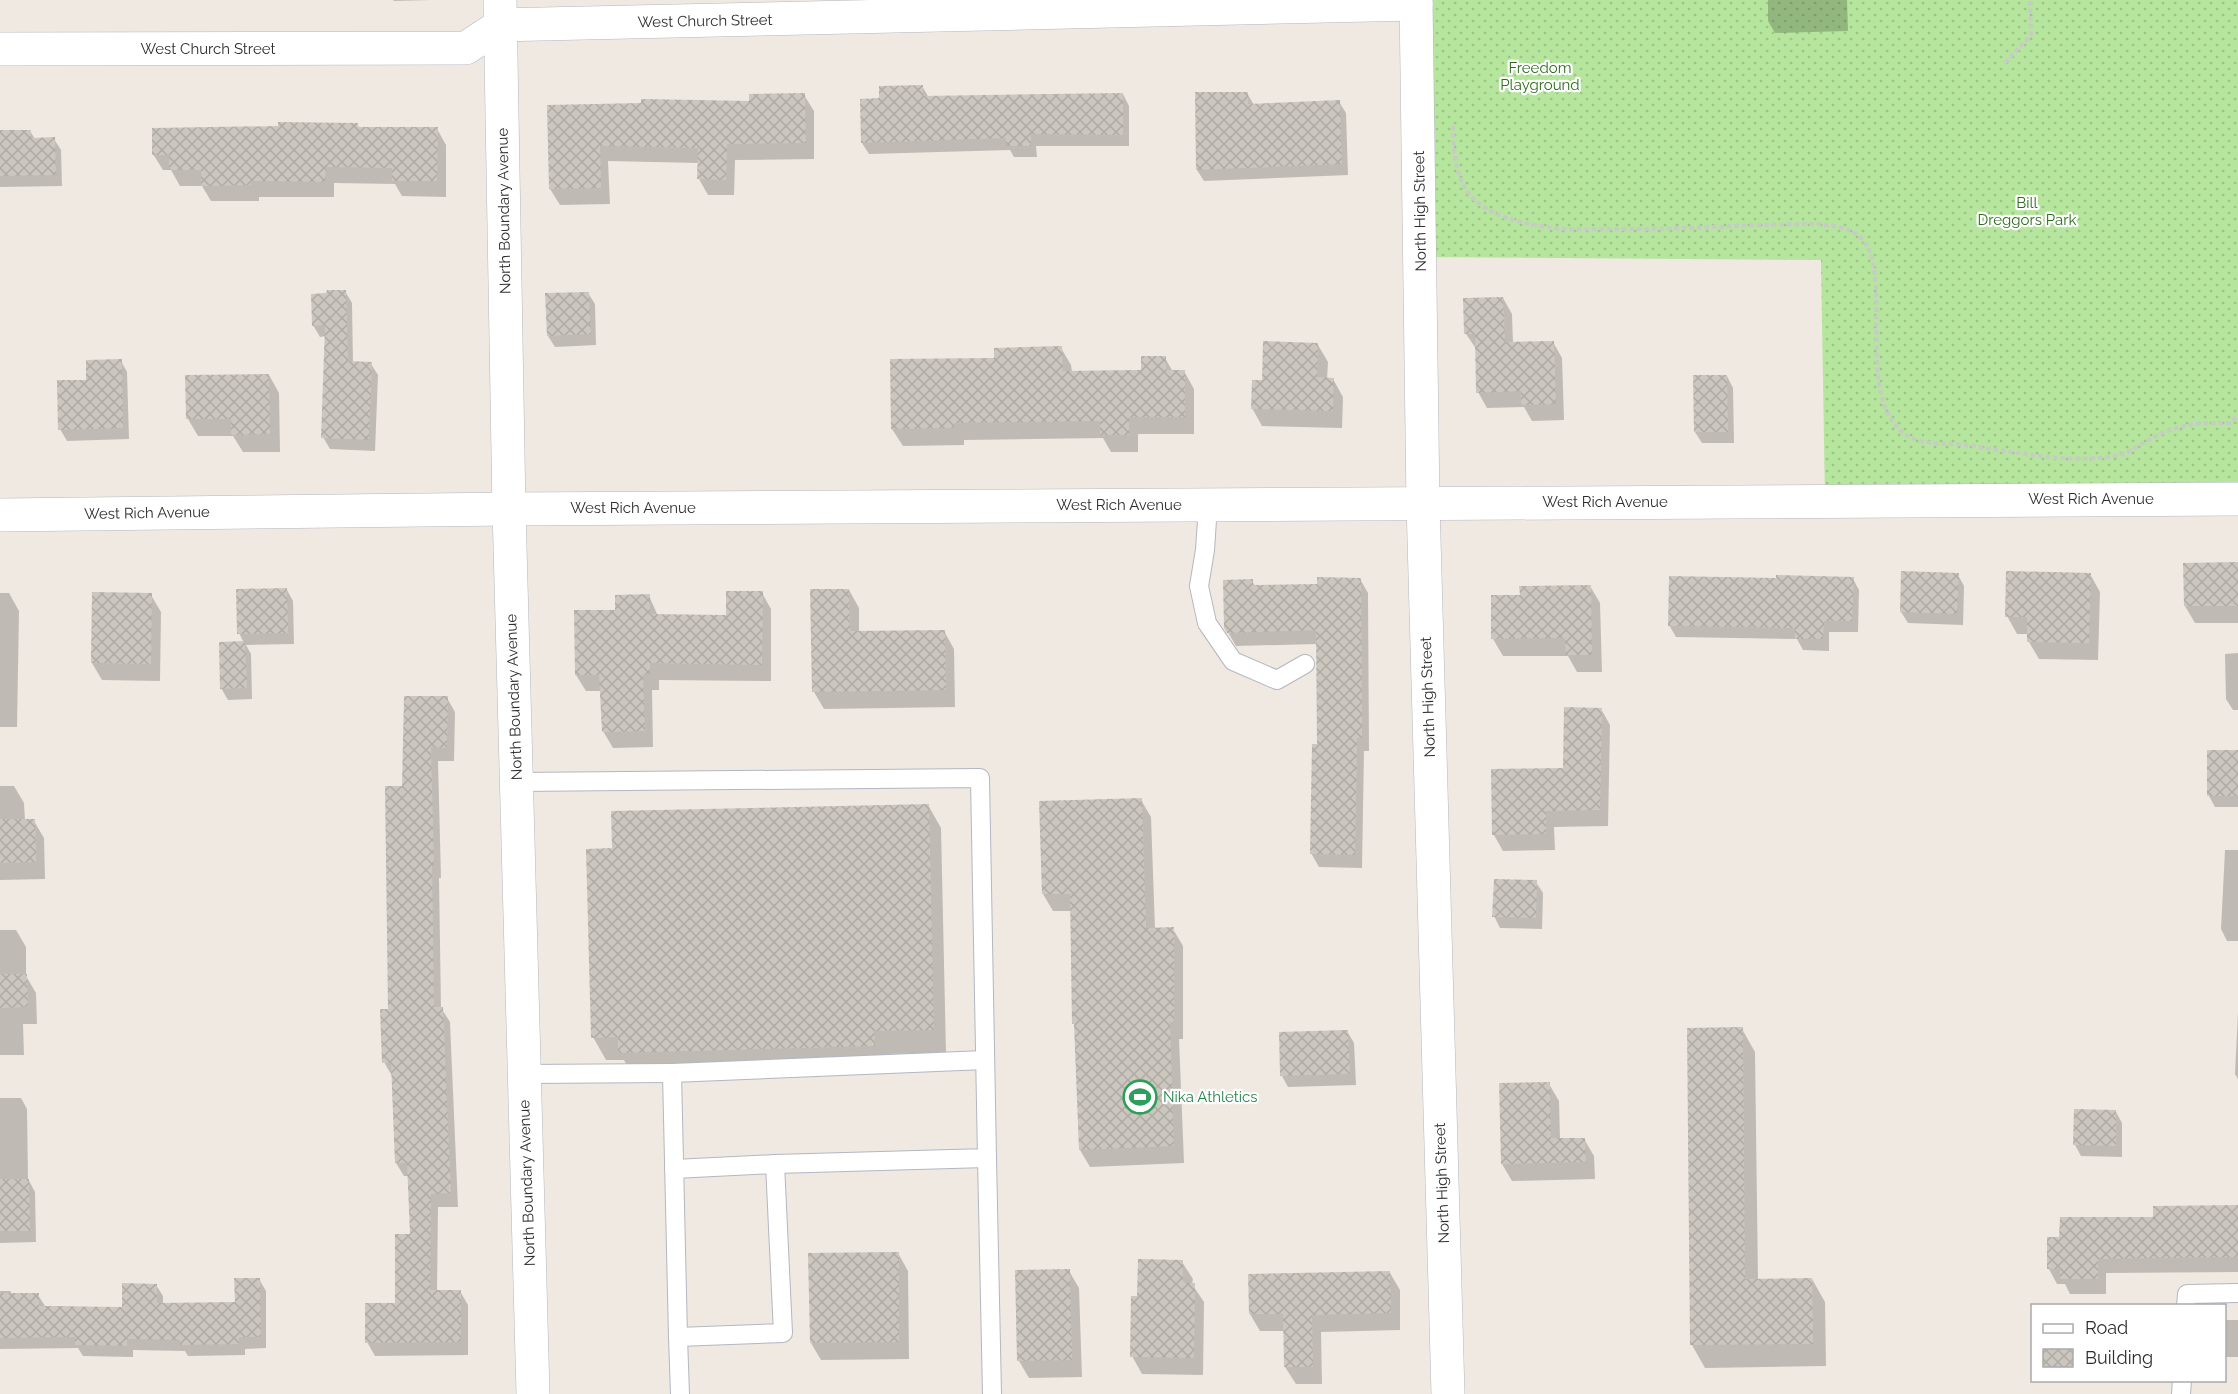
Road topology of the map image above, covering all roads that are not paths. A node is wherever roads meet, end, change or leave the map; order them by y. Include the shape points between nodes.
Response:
1 (1416, 2) edge
2 (500, 12) edge
3 (0, 50) edge
4 (2238, 499) edge
5 (1423, 503) junction
6 (1208, 505) junction
7 (509, 509) junction
8 (0, 515) edge
9 (1305, 664) dead end
10 (516, 782) junction
11 (985, 1060) junction
12 (672, 1073) junction
13 (524, 1074) junction
14 (987, 1158) junction
15 (775, 1164) junction
16 (674, 1169) junction
17 (2238, 1293) edge
18 (2186, 1304) edge
19 (678, 1337) junction
20 (533, 1394) edge
21 (680, 1394) edge
22 (992, 1394) edge
23 (1448, 1394) edge

1 - 2 street, West Church Street
1 - 5 street, North High Street
2 - 3 street, West Church Street via 466,48
2 - 7 street, North Boundary Avenue
4 - 5 street, West Rich Avenue
5 - 6 street, West Rich Avenue
5 - 23 street, North High Street
6 - 7 street, West Rich Avenue
6 - 9 lane via 1199,586 1207,623 1233,661 1277,680
7 - 8 street, West Rich Avenue
7 - 10 street, North Boundary Avenue
10 - 11 lane via 980,778
10 - 13 street, North Boundary Avenue
11 - 12 lane
11 - 14 lane
12 - 13 lane
12 - 16 lane
13 - 20 street, North Boundary Avenue
14 - 15 lane
14 - 22 lane
15 - 16 lane
15 - 19 lane via 783,1333
16 - 19 lane
17 - 18 lane via 2187,1294
19 - 21 lane

